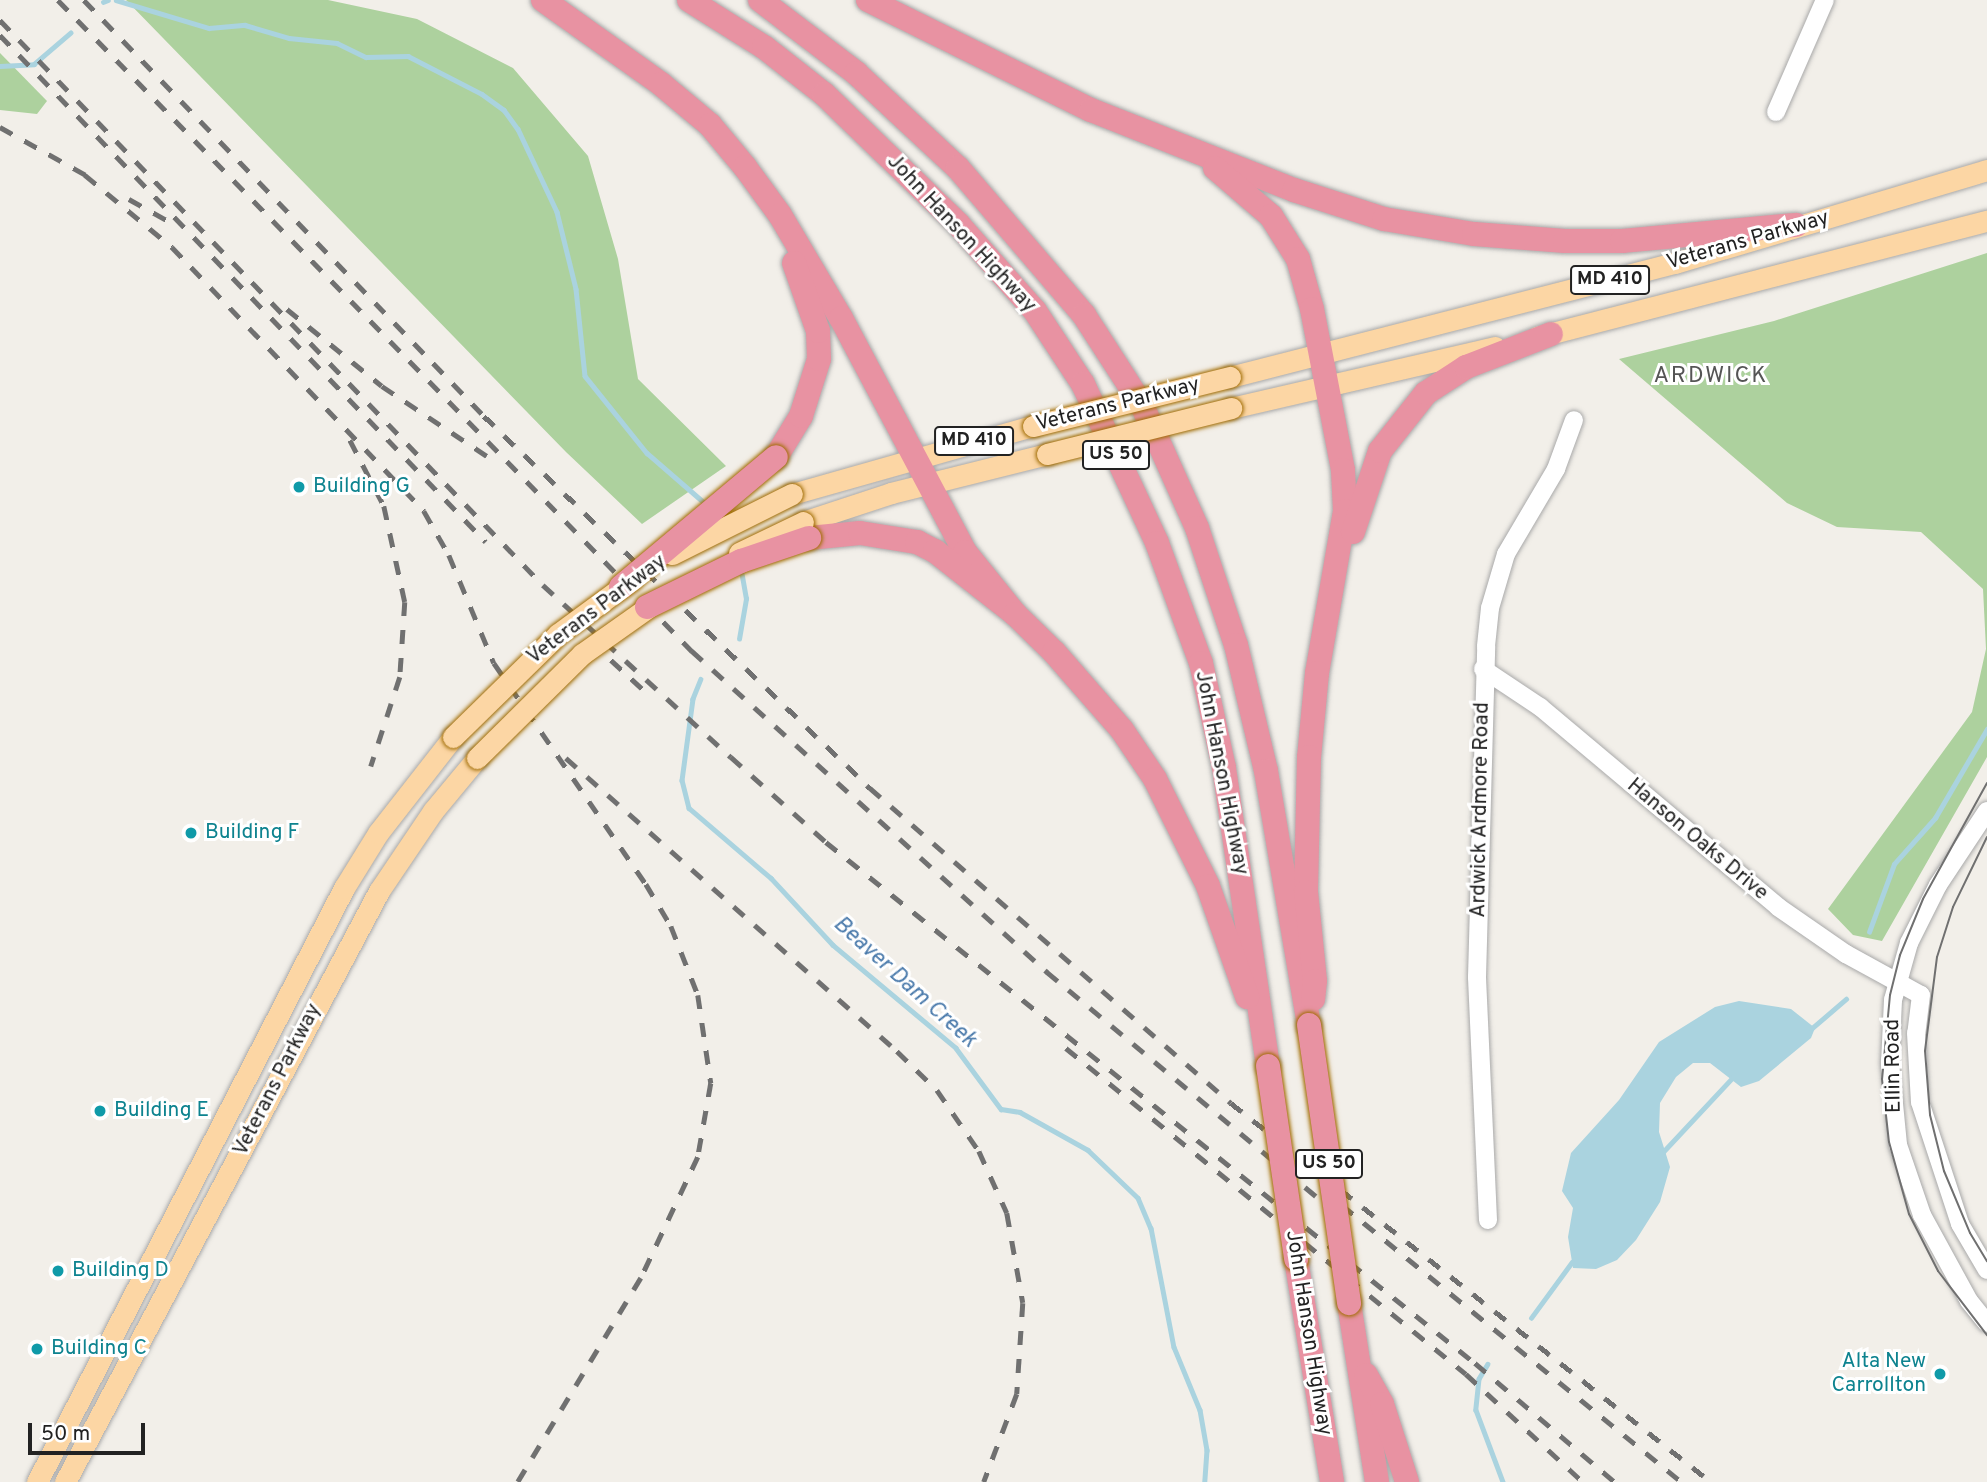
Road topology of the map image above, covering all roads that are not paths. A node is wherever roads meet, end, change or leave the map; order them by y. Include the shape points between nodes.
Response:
1 (543, 0) edge
2 (689, 0) edge
3 (760, 0) edge
4 (868, 0) edge
5 (1825, 0) edge
6 (660, 84) junction
7 (1776, 112) dead end
8 (1185, 148) junction
9 (1987, 170) edge
10 (1987, 221) edge
11 (1796, 225) junction
12 (1551, 334) junction
13 (1321, 351) junction
14 (1327, 386) junction
15 (1574, 419) dead end
16 (916, 457) junction
17 (929, 484) junction
18 (806, 530) junction
19 (621, 587) junction
20 (647, 607) joint
21 (1015, 614) junction
22 (1322, 648) junction
23 (1483, 669) junction
24 (1987, 811) edge
25 (1897, 982) junction
26 (1921, 995) joint
27 (1308, 1025) junction
28 (1268, 1066) junction
29 (1488, 1220) dead end
30 (1987, 1270) edge
31 (1987, 1323) edge
32 (1357, 1359) junction
33 (72, 1417) junction
34 (70, 1477) edge
35 (27, 1482) edge
36 (37, 1482) edge
37 (1332, 1482) edge
38 (1377, 1482) edge
39 (1407, 1482) edge

1 - 6 highway
2 - 28 highway, John Hanson Highway / US 50 via 764,47 824,94 958,224 1035,311 1083,384 1157,543 1201,663 1224,768
3 - 27 highway, John Hanson Highway / US 50 via 856,73 958,168 1084,315 1142,405 1197,527 1240,658 1266,771
4 - 8 highway via 1091,110
5 - 7 street
6 - 16 highway via 710,125 780,215
6 - 19 highway, bridge via 738,170 778,228 805,288 818,331 819,359 801,416 776,457
8 - 11 highway via 1384,219 1474,234 1622,241
8 - 13 highway via 1254,199 1288,238 1306,284
9 - 11 main road, Veterans Parkway / MD 410
10 - 12 main road, Veterans Parkway / MD 410
11 - 13 main road, Veterans Parkway / MD 410 via 1599,283
12 - 14 main road, Veterans Parkway / MD 410
12 - 22 highway via 1466,367 1426,393 1402,419 1380,451 1366,486
13 - 14 highway
13 - 16 main road, Veterans Parkway / MD 410, bridge
14 - 17 main road, Veterans Parkway / MD 410, bridge
14 - 22 highway via 1343,470 1345,512
15 - 23 street, Ardwick Ardmore Road via 1556,469 1501,566 1490,608
16 - 17 highway
16 - 19 main road, Veterans Parkway / MD 410, bridge via 792,494 712,531
17 - 18 main road, Veterans Parkway / MD 410
17 - 21 highway via 965,552
18 - 20 highway, bridge
18 - 21 highway via 916,542 958,566
19 - 33 main road, Veterans Parkway / MD 410, bridge via 505,681 453,737 378,833 344,888
20 - 34 main road, Veterans Parkway, bridge via 582,654 477,758 433,811 379,891
21 - 28 highway via 1090,690 1155,779 1208,886
22 - 27 highway via 1309,757 1306,892 1315,981
23 - 25 street, Hanson Oaks Drive via 1540,707 1779,907 1830,944
23 - 29 street, Ardwick Ardmore Road via 1477,976
24 - 25 street, Ellin Road via 1920,920
25 - 26 street, Hanson Oaks Drive
25 - 31 street, Ellin Road via 1890,1063 1898,1145 1932,1237
26 - 30 street, Ellin Road via 1916,1033 1920,1102 1960,1224
27 - 32 highway, John Hanson Highway / US 50, bridge
28 - 37 highway, John Hanson Highway / US 50, bridge
32 - 38 highway, John Hanson Highway / US 50
32 - 39 highway via 1382,1404
33 - 35 main road
33 - 36 main road, Veterans Parkway / MD 410

